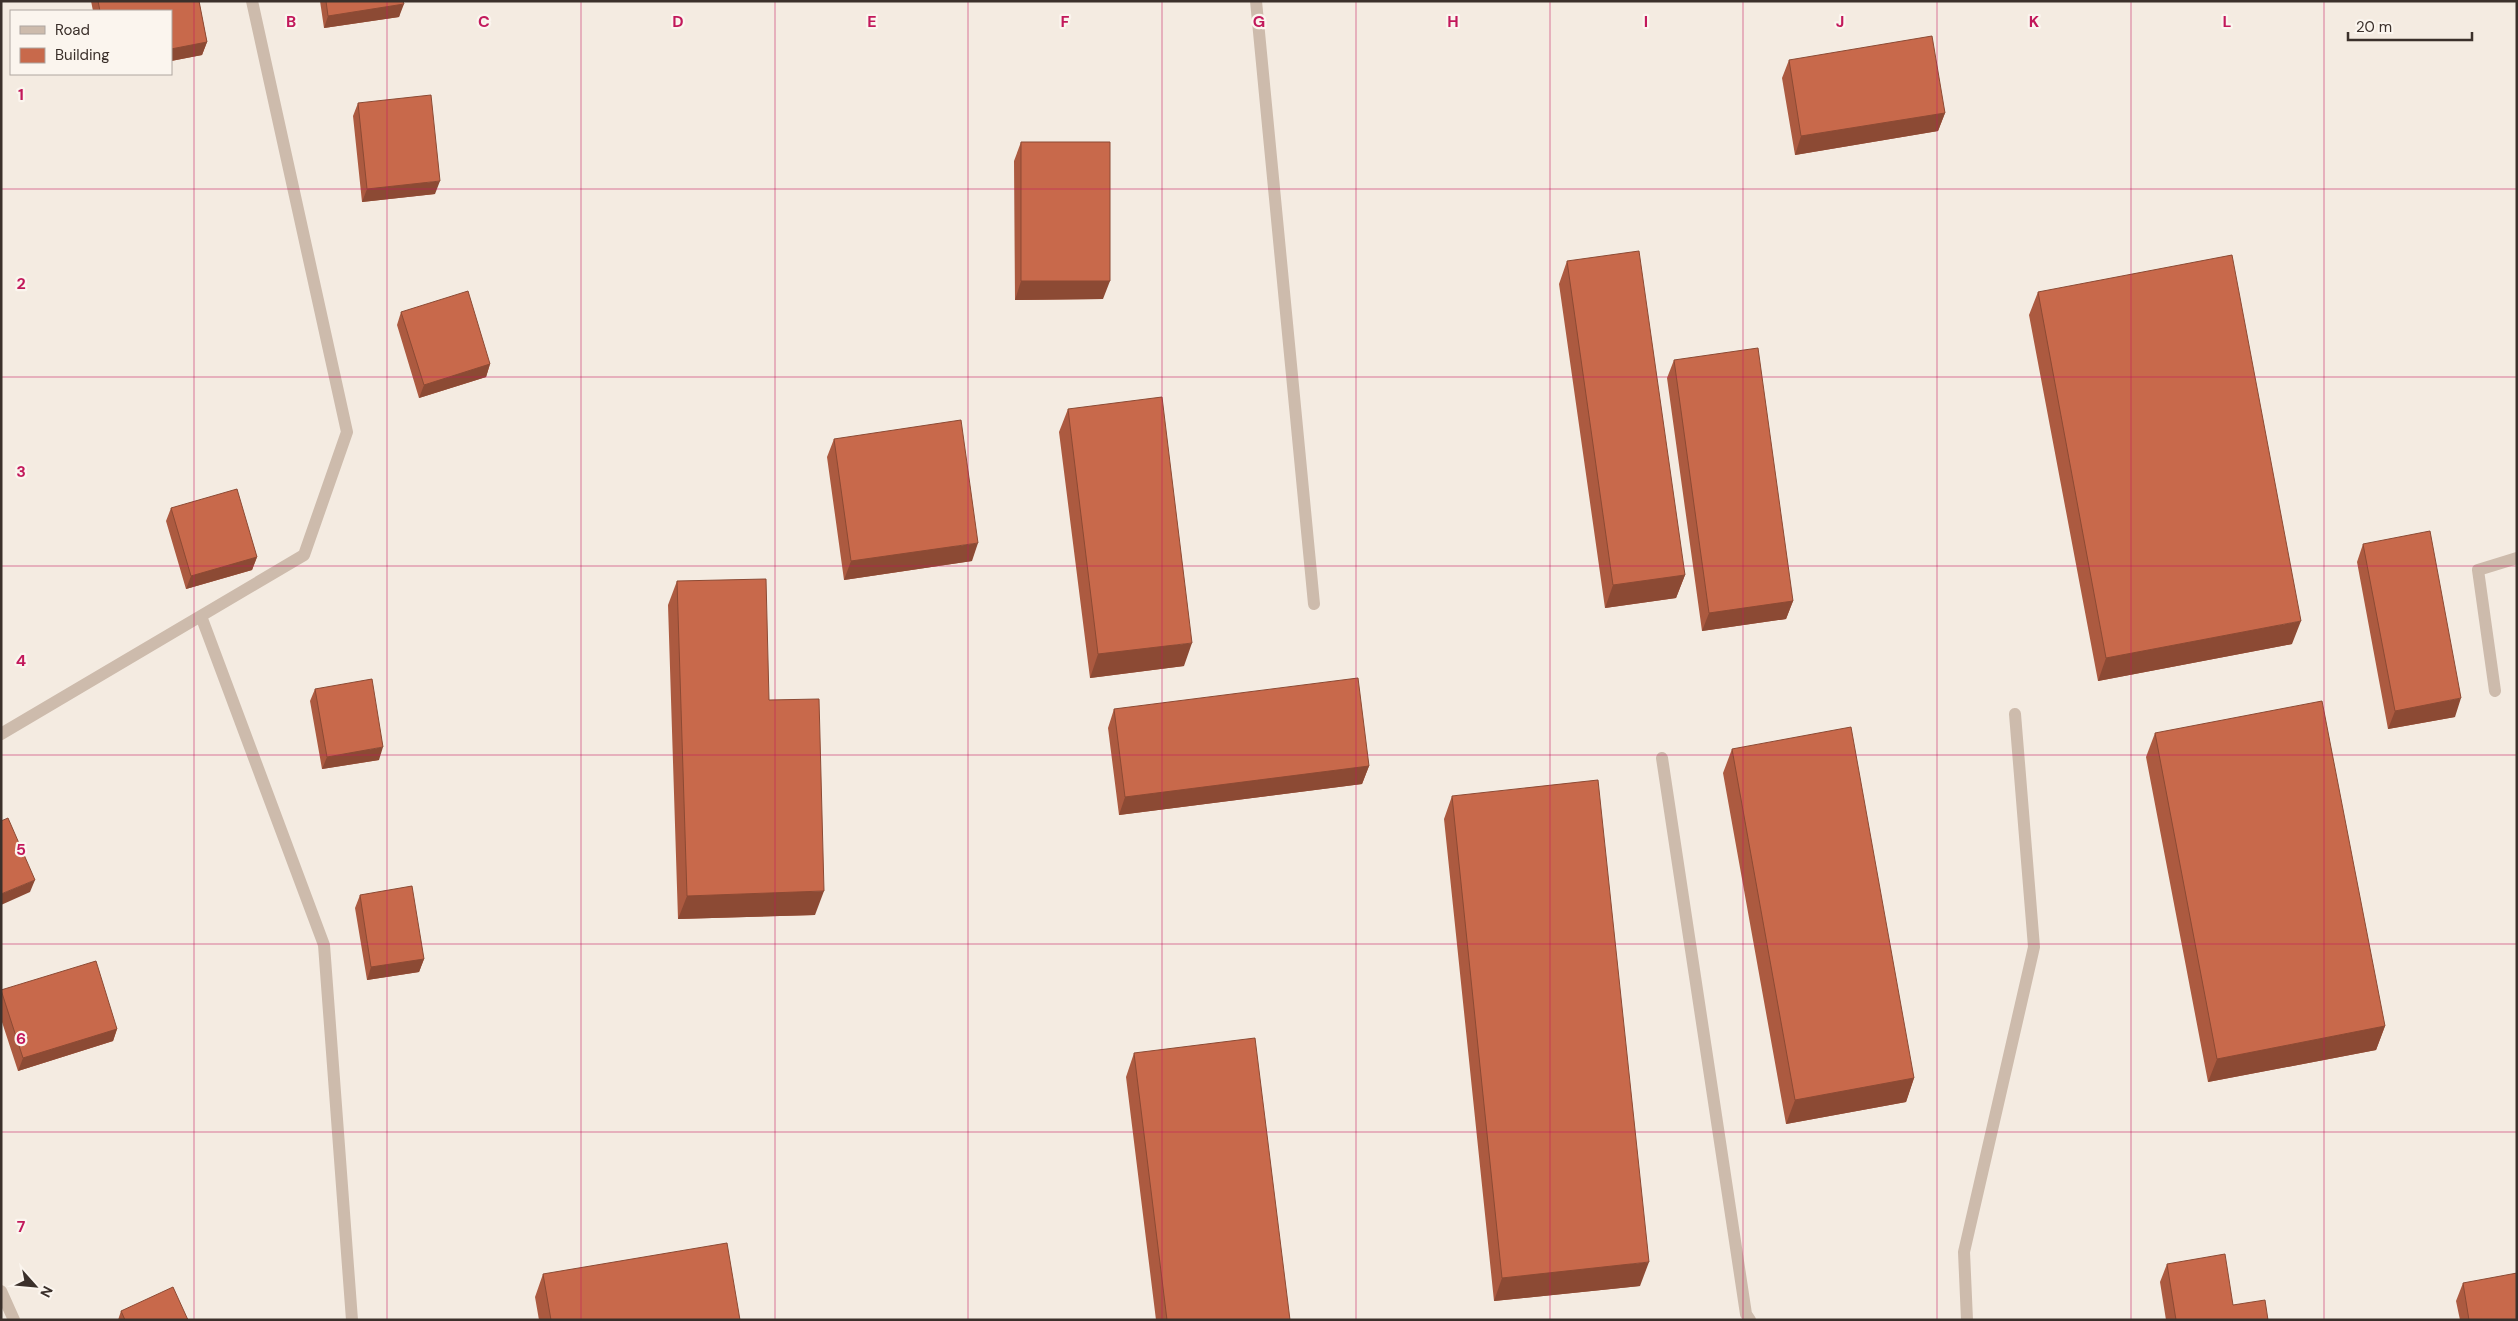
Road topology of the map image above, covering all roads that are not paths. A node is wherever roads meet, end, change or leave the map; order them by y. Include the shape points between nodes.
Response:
1 (252, 1) edge
2 (1256, 1) edge
3 (2517, 558) edge
4 (1314, 604) dead end
5 (201, 616) junction
6 (2495, 691) dead end
7 (2015, 714) dead end
8 (1, 734) edge
9 (1662, 758) dead end
10 (1, 1291) edge
11 (14, 1320) edge
12 (352, 1320) edge
13 (1750, 1320) edge
14 (1967, 1320) edge

1 - 5 street via 347,432 304,555
2 - 4 street
3 - 6 street via 2478,570
5 - 8 street
5 - 12 street via 324,945
7 - 14 street via 2034,947 1964,1252
9 - 13 street via 1746,1314
10 - 11 street

